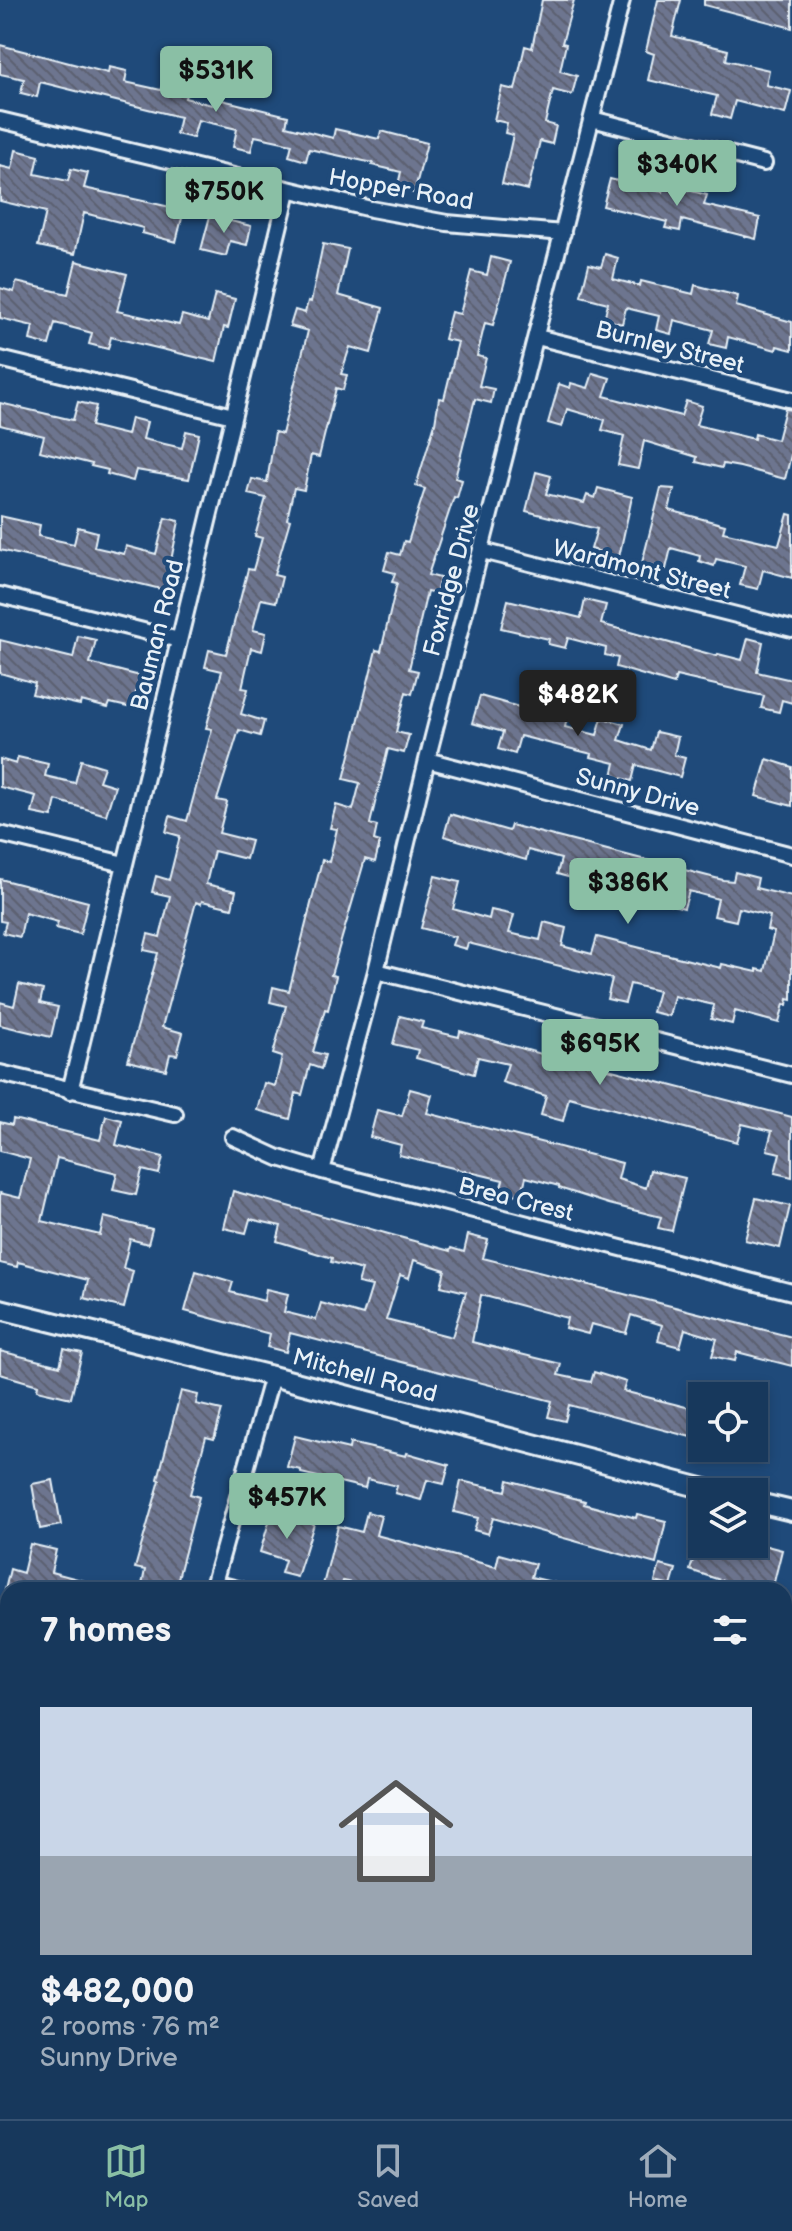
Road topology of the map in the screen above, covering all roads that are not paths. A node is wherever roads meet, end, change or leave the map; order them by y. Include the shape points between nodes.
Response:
1 (622, 0) edge
2 (592, 119) junction
3 (0, 120) edge
4 (764, 163) dead end
5 (288, 191) junction
6 (563, 233) junction
7 (537, 337) junction
8 (0, 359) edge
9 (792, 400) edge
10 (233, 416) junction
11 (482, 551) junction
12 (0, 595) edge
13 (792, 629) edge
14 (179, 640) junction
15 (427, 760) junction
16 (0, 834) edge
17 (792, 855) edge
18 (124, 864) junction
19 (376, 971) junction
20 (0, 1073) edge
21 (792, 1075) edge
22 (70, 1091) junction
23 (175, 1114) dead end
24 (233, 1137) dead end
25 (322, 1171) junction
26 (792, 1292) edge
27 (0, 1309) edge
28 (272, 1376) junction
29 (688, 1484) edge
30 (768, 1505) edge
31 (792, 1511) edge
32 (214, 1582) edge

1 - 2 street, Foxridge Drive
2 - 4 street
2 - 6 street, Foxridge Drive
3 - 5 street, Hopper Road
5 - 6 street, Hopper Road via 447,223
5 - 10 street, Bauman Road
6 - 7 street, Foxridge Drive
7 - 9 street, Burnley Street
7 - 11 street, Foxridge Drive
8 - 10 street
10 - 14 street, Bauman Road
11 - 13 street, Wardmont Street
11 - 15 street, Foxridge Drive
12 - 14 street
14 - 18 street, Bauman Road
15 - 17 street, Sunny Drive
15 - 19 street, Foxridge Drive
16 - 18 street
18 - 22 street, Bauman Road
19 - 21 street
19 - 25 street, Foxridge Drive
20 - 22 street
22 - 23 street
24 - 25 street, Brea Crest
25 - 26 street, Brea Crest
27 - 28 street, Mitchell Road
28 - 29 street, Mitchell Road
28 - 32 street
30 - 31 street

